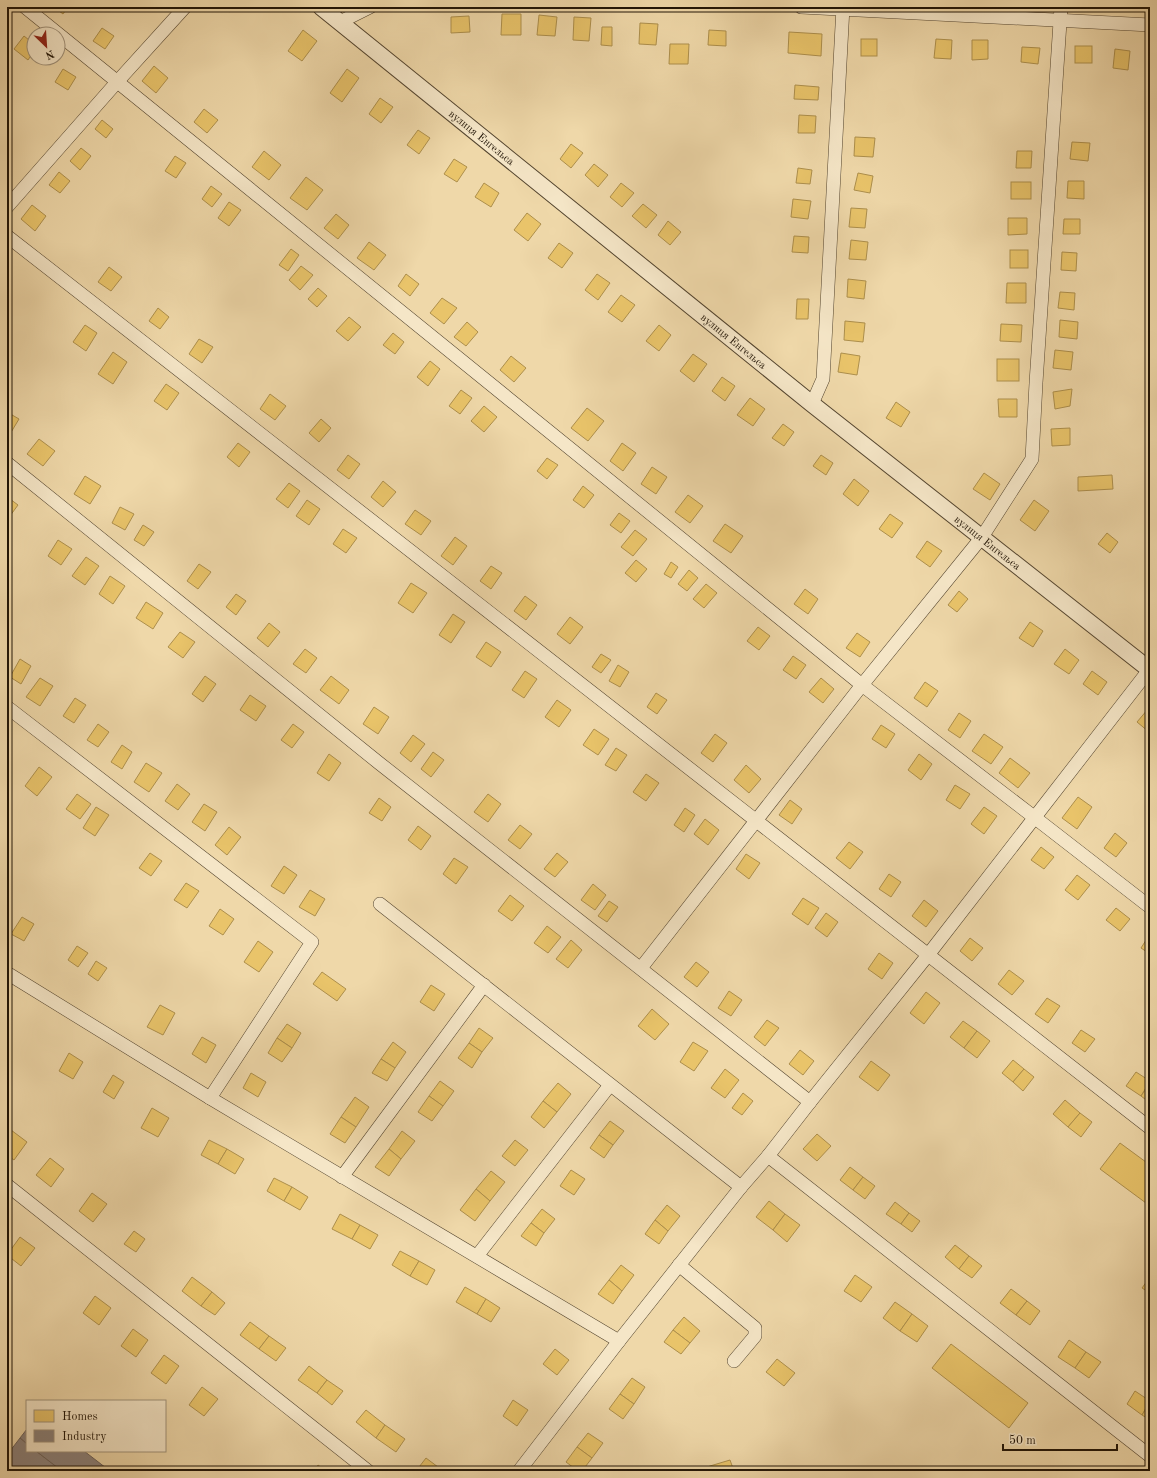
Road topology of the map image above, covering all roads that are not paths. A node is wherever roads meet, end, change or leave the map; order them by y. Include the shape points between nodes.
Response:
1 (25, 7) edge
2 (185, 7) edge
3 (321, 7) edge
4 (370, 7) edge
5 (801, 7) edge
6 (843, 8) edge
7 (1061, 13) edge
8 (340, 22) junction
9 (1150, 25) edge
10 (117, 82) junction
11 (7, 207) edge
12 (7, 236) edge
13 (812, 404) junction
14 (7, 463) edge
15 (982, 537) junction
16 (1149, 670) edge
17 (862, 685) junction
18 (7, 707) edge
19 (1034, 817) junction
20 (755, 820) junction
21 (380, 904) dead end
22 (1150, 907) edge
23 (928, 955) junction
24 (641, 968) junction
25 (7, 973) edge
26 (484, 985) junction
27 (610, 1084) junction
28 (210, 1098) junction
29 (810, 1102) junction
30 (1150, 1128) edge
31 (768, 1156) junction
32 (342, 1177) junction
33 (7, 1184) edge
34 (741, 1187) junction
35 (477, 1256) junction
36 (679, 1265) junction
37 (619, 1341) junction
38 (734, 1361) dead end
39 (1150, 1456) edge
40 (368, 1471) edge
41 (520, 1471) edge

1 - 10 street
2 - 10 street
3 - 8 street, вулиця Енгельса
4 - 8 street
5 - 6 street
6 - 7 street
6 - 13 street via 823,379
7 - 9 street
7 - 15 street via 1032,459
8 - 13 street, вулиця Енгельса
10 - 11 street
10 - 17 street
12 - 20 street
13 - 15 street, вулиця Енгельса
14 - 24 street via 367,753
15 - 16 street, вулиця Енгельса
15 - 17 street
16 - 19 street
17 - 19 street
17 - 20 street
18 - 28 street via 312,942
19 - 22 street
19 - 23 street
20 - 23 street
20 - 24 street
21 - 26 street
23 - 29 street
23 - 30 street
24 - 29 street
25 - 28 street
26 - 27 street
26 - 32 street
27 - 34 street
27 - 35 street
28 - 32 street
29 - 31 street
31 - 34 street
31 - 39 street
32 - 35 street
33 - 40 street
34 - 36 street
35 - 37 street
36 - 37 street
36 - 38 street via 754,1328 755,1336
37 - 41 street

